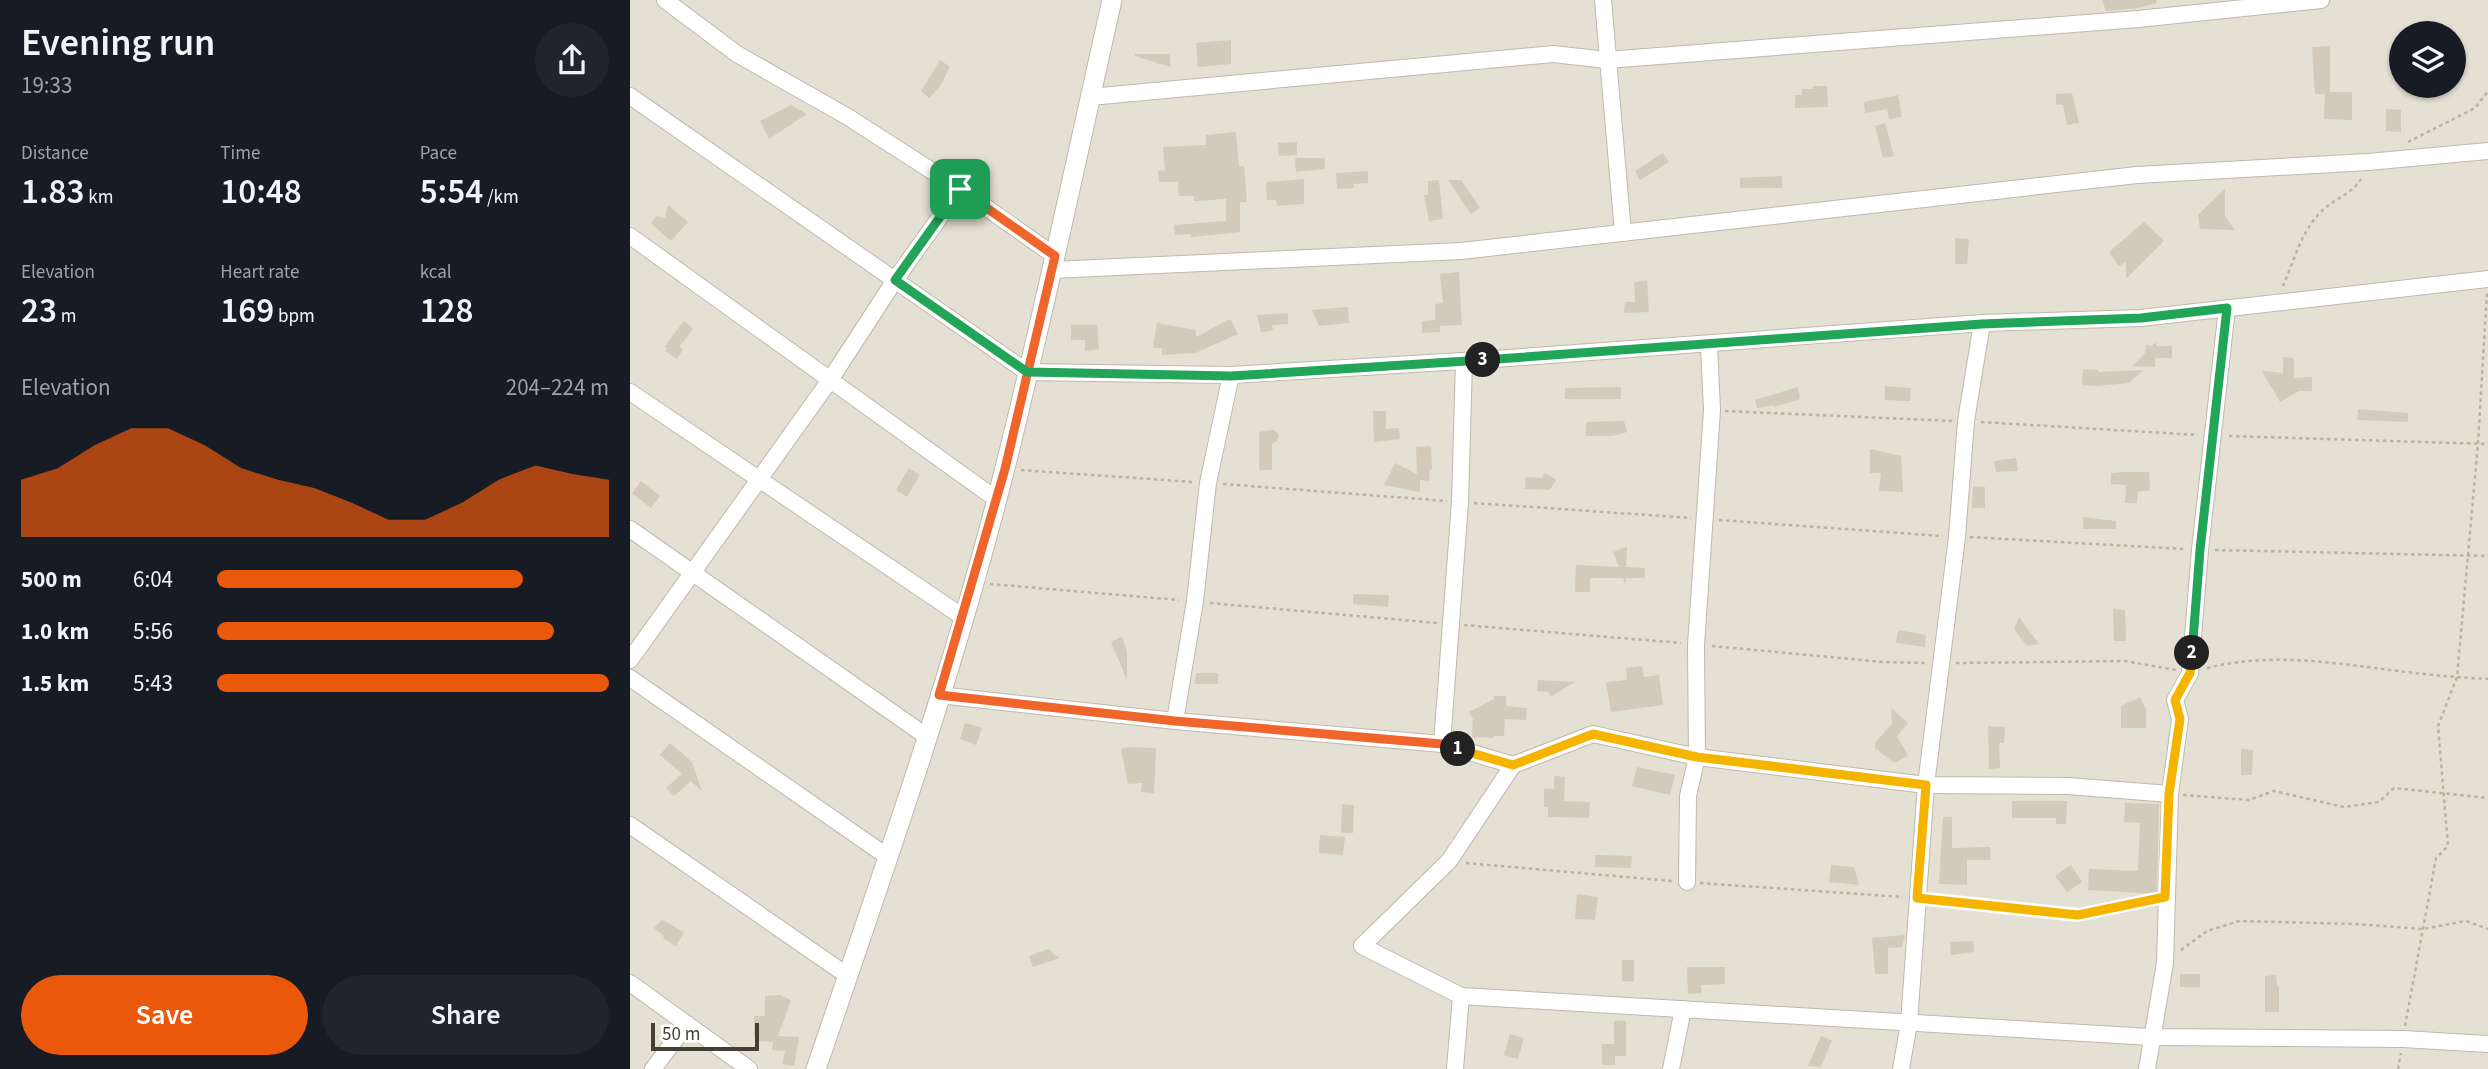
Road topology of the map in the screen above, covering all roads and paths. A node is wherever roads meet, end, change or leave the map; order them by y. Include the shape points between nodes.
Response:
1 (665, 0) edge
2 (1112, 0) edge
3 (1603, 0) edge
4 (2321, 0) edge
5 (1607, 60) junction
6 (2488, 91) edge
7 (630, 96) edge
8 (1090, 97) junction
9 (2404, 144) dead end
10 (2488, 151) edge
11 (2368, 162) junction
12 (960, 189) junction
13 (1623, 233) junction
14 (630, 236) edge
15 (1054, 263) junction
16 (2488, 279) edge
17 (895, 280) junction
18 (2277, 302) junction
19 (2227, 308) junction
20 (1982, 324) junction
21 (2486, 333) edge
22 (1709, 345) junction
23 (1464, 361) junction
24 (1027, 372) junction
25 (1231, 376) junction
26 (830, 380) junction
27 (630, 392) edge
28 (1712, 410) junction
29 (1966, 421) junction
30 (2214, 436) junction
31 (2478, 443) junction
32 (2488, 444) edge
33 (1005, 469) junction
34 (760, 480) junction
35 (1208, 483) junction
36 (996, 499) junction
37 (1461, 502) junction
38 (1705, 519) junction
39 (630, 528) edge
40 (1957, 537) junction
41 (2200, 550) junction
42 (2468, 555) junction
43 (2488, 556) edge
44 (693, 573) junction
45 (973, 582) junction
46 (1195, 601) junction
47 (963, 617) junction
48 (1452, 624) junction
49 (1696, 645) junction
50 (630, 660) edge
51 (1942, 663) junction
52 (2190, 673) junction
53 (2457, 677) junction
54 (630, 678) edge
55 (2488, 679) edge
56 (939, 695) junction
57 (1175, 721) junction
58 (926, 736) junction
59 (1442, 744) junction
60 (1697, 757) junction
61 (1513, 765) junction
62 (1926, 785) junction
63 (2443, 792) junction
64 (2169, 794) junction
65 (2488, 798) edge
66 (630, 825) edge
67 (888, 857) junction
68 (1449, 861) junction
69 (1687, 882) junction
70 (2165, 897) junction
71 (1917, 898) junction
72 (2423, 929) junction
73 (2488, 929) edge
74 (2165, 963) junction
75 (848, 976) junction
76 (630, 983) edge
77 (1461, 996) junction
78 (1683, 1009) junction
79 (1909, 1023) junction
80 (687, 1024) junction
81 (2151, 1037) junction
82 (2403, 1040) junction
83 (2488, 1044) edge
84 (653, 1069) edge
85 (749, 1069) edge
86 (816, 1069) edge
87 (1455, 1069) edge
88 (1671, 1069) edge
89 (1901, 1069) edge
90 (2147, 1069) edge
91 (2398, 1069) edge

1 - 12 street via 737,54 848,117
2 - 8 street
3 - 5 street
4 - 5 street via 2138,19
5 - 8 street via 1553,54
5 - 13 street
6 - 9 path via 2474,108
7 - 17 street
8 - 15 street
10 - 11 street
11 - 13 street via 2137,175
11 - 18 path via 2356,187 2322,211 2302,239
12 - 15 street
12 - 17 street
13 - 15 street via 1461,251
14 - 26 street
15 - 24 street
16 - 18 street
16 - 21 path
17 - 24 street
17 - 26 street
18 - 19 street
19 - 20 street via 2141,318
19 - 30 street
20 - 22 street
20 - 29 street
21 - 31 path
22 - 23 street
22 - 28 street
23 - 25 street
23 - 37 street
24 - 25 street
24 - 33 street
25 - 35 street
26 - 34 street
26 - 36 street
27 - 34 street
28 - 29 path
28 - 38 street
29 - 30 path
29 - 40 street
30 - 31 path
30 - 41 street
31 - 32 path
31 - 42 path
33 - 35 path
33 - 36 street
34 - 44 street
34 - 47 street
35 - 37 path
35 - 46 street
36 - 45 street
37 - 38 path
37 - 48 street
38 - 40 path
38 - 49 street
39 - 44 street
40 - 41 path
40 - 51 street
41 - 42 path
41 - 52 street
42 - 43 path
42 - 53 path
44 - 50 street
44 - 58 street
45 - 46 path
45 - 47 street
46 - 48 path
46 - 57 street
47 - 56 street
48 - 49 path
48 - 59 street
49 - 51 path
49 - 60 street
51 - 52 path via 2125,661
51 - 62 street
52 - 53 path via 2226,663 2308,659
52 - 64 street via 2175,700 2180,719
53 - 55 path
53 - 63 path via 2438,726
54 - 67 street
56 - 57 street
56 - 58 street
57 - 59 street
58 - 67 street
59 - 61 street
60 - 61 street via 1593,734
60 - 62 street
60 - 69 street via 1688,796
61 - 68 street
62 - 64 street via 2068,786
62 - 71 street
63 - 64 path via 2394,788 2379,802 2344,807 2274,791 2249,800
63 - 65 path
63 - 72 path via 2448,846 2436,858
64 - 70 street
66 - 75 street
67 - 75 street
68 - 69 path
68 - 77 street via 1362,946
69 - 71 path
70 - 71 path via 2078,915
70 - 74 street
71 - 79 street
72 - 73 path via 2466,921
72 - 74 path via 2239,921 2207,931
72 - 82 path
74 - 81 street
75 - 86 street
76 - 80 street
77 - 78 street
77 - 87 street
78 - 79 street
78 - 88 street
79 - 81 street
79 - 89 street
80 - 84 street
80 - 85 street
81 - 82 street
81 - 90 street
82 - 83 street
82 - 91 path

